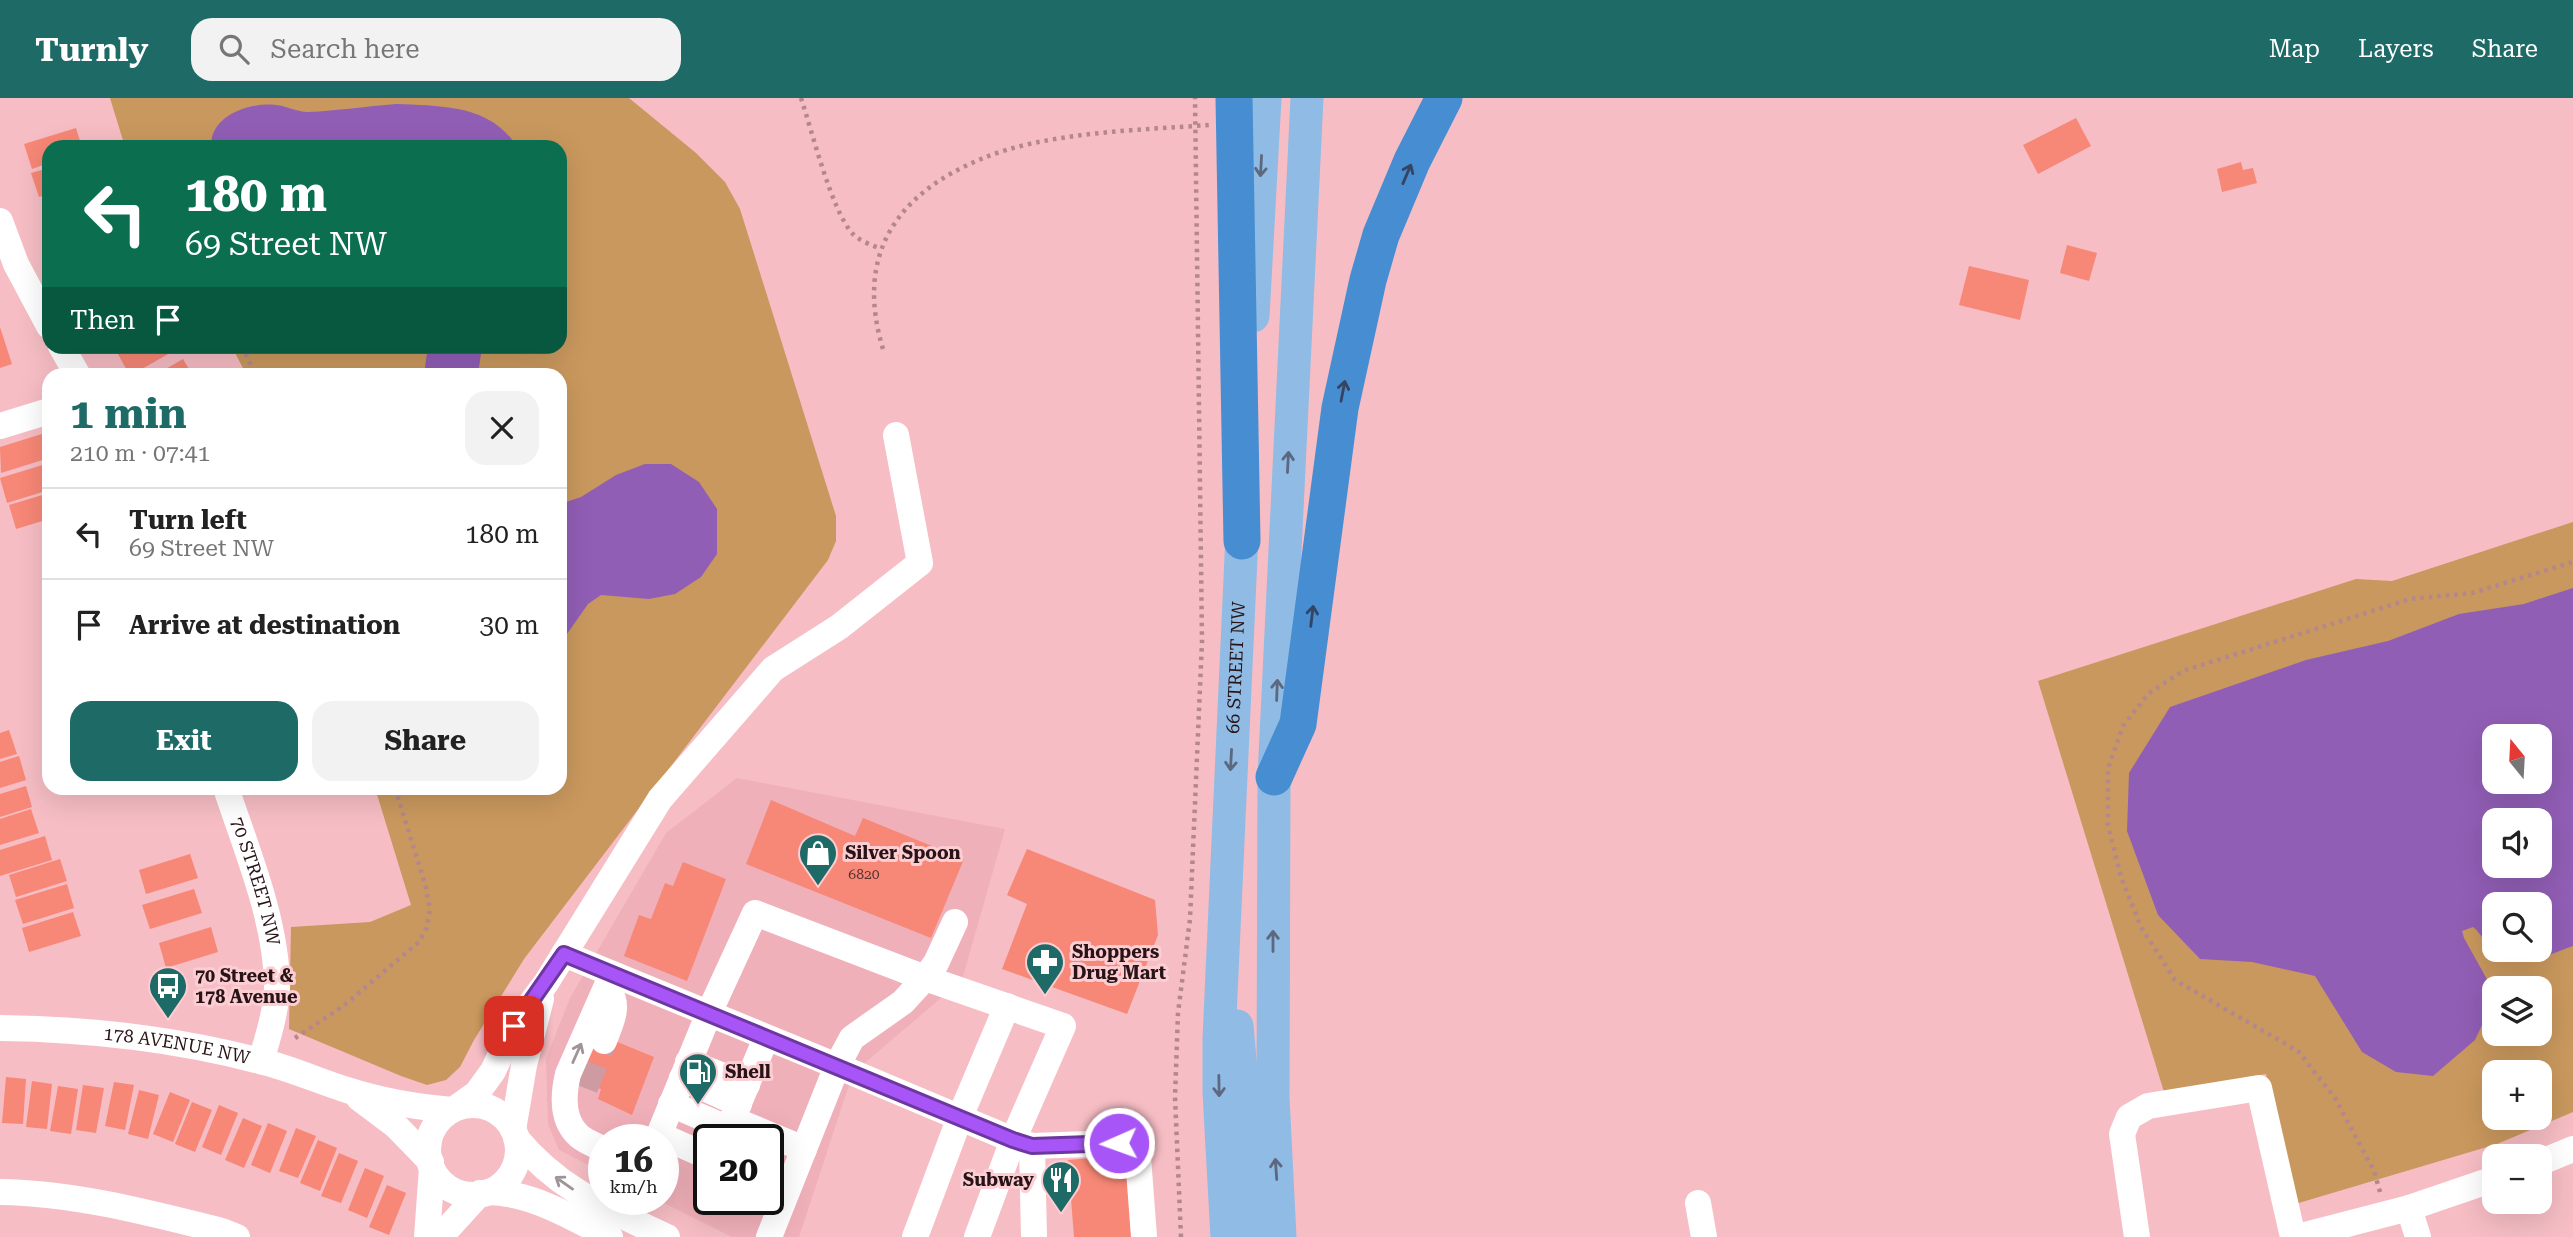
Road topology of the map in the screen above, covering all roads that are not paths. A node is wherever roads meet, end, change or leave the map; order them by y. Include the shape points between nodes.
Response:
1 (1265, 98) edge
2 (1307, 98) edge
3 (1444, 98) edge
4 (1234, 111) edge
5 (0, 221) edge
6 (8, 267) edge
7 (42, 316) edge
8 (42, 413) edge
9 (0, 426) edge
10 (896, 435) dead end
11 (1241, 541) junction
12 (1274, 777) junction
13 (228, 795) edge
14 (955, 922) dead end
15 (1222, 948) junction
16 (564, 954) junction
17 (925, 978) junction
18 (609, 981) junction
19 (546, 983) junction
20 (1007, 1006) junction
21 (709, 1013) junction
22 (0, 1028) edge
23 (766, 1038) junction
24 (604, 1041) tunnel mouth
25 (261, 1061) junction
26 (837, 1066) junction
27 (685, 1070) junction
28 (585, 1088) tunnel mouth
29 (349, 1091) junction
30 (671, 1104) junction
31 (454, 1109) junction
32 (735, 1115) edge
33 (960, 1117) junction
34 (568, 1121) junction
35 (663, 1124) edge
36 (515, 1134) junction
37 (588, 1141) edge
38 (1023, 1143) junction
39 (804, 1149) junction
40 (2573, 1149) edge
41 (2552, 1158) edge
42 (432, 1165) junction
43 (2482, 1183) edge
44 (0, 1192) edge
45 (484, 1192) junction
46 (1698, 1203) dead end
47 (2398, 1211) junction
48 (768, 1232) edge
49 (237, 1237) edge
50 (428, 1237) edge
51 (440, 1237) edge
52 (610, 1237) edge
53 (667, 1237) edge
54 (915, 1237) edge
55 (976, 1237) edge
56 (1034, 1237) edge
57 (1144, 1237) edge
58 (1227, 1237) edge
59 (1256, 1237) edge
60 (1280, 1237) edge
61 (1704, 1237) edge
62 (2137, 1237) edge
63 (2295, 1237) edge
64 (2418, 1237) edge

1 -> 11 main road, 66 STREET NW
12 -> 2 main road
12 -> 3 highway via 1298,723 1340,408 1362,305 1381,235
4 - 11 highway
5 - 6 street
6 - 7 street
8 - 9 street
10 - 16 street via 920,563 839,627 773,669 660,799
11 -> 15 main road, 66 STREET NW
60 -> 12 main road via 1273,1097
13 - 25 street, 70 STREET NW via 274,953 277,988
14 - 17 street
15 -> 58 main road, 66 STREET NW via 1219,1092
15 - 59 main road via 1241,1055
16 - 18 street
16 - 19 street
17 - 20 street
17 - 21 street via 755,913
17 - 26 street via 903,1002 852,1038
18 - 21 street
18 - 24 street via 615,1009
34 -> 18 street via 564,1090 568,1074
19 - 31 street via 514,1026 485,1083
19 - 36 street via 524,1065
20 - 33 street
20 - 38 street via 1063,1026
21 - 23 street
21 - 27 street
22 - 25 street, 178 AVENUE NW via 124,1035
23 - 26 street
23 - 32 street
25 - 29 street, 178 AVENUE NW
26 - 33 street
26 - 39 street
27 - 30 street
27 - 32 street
28 - 34 street
29 - 31 street, 178 AVENUE NW via 408,1105
29 - 42 street, 178 AVENUE NW via 395,1125
30 - 32 street
30 - 35 street
31 - 36 street via 483,1105 506,1119
31 - 42 street via 442,1117 430,1138
32 - 39 street
33 - 38 street
33 - 54 street
34 - 37 street
36 - 45 street via 517,1165 501,1186
53 -> 36 street via 555,1178
38 - 55 street
38 - 56 street
38 - 57 street via 1119,1143 1132,1147 1138,1157
39 - 48 street
40 - 41 street
42 - 45 street via 446,1187 469,1195
42 - 50 street
43 - 47 street
44 - 49 street via 124,1207
45 - 51 street
45 - 52 street via 523,1196
46 - 61 street
47 - 63 street
47 - 64 street
62 - 63 street via 2122,1134 2129,1117 2148,1106 2259,1088

